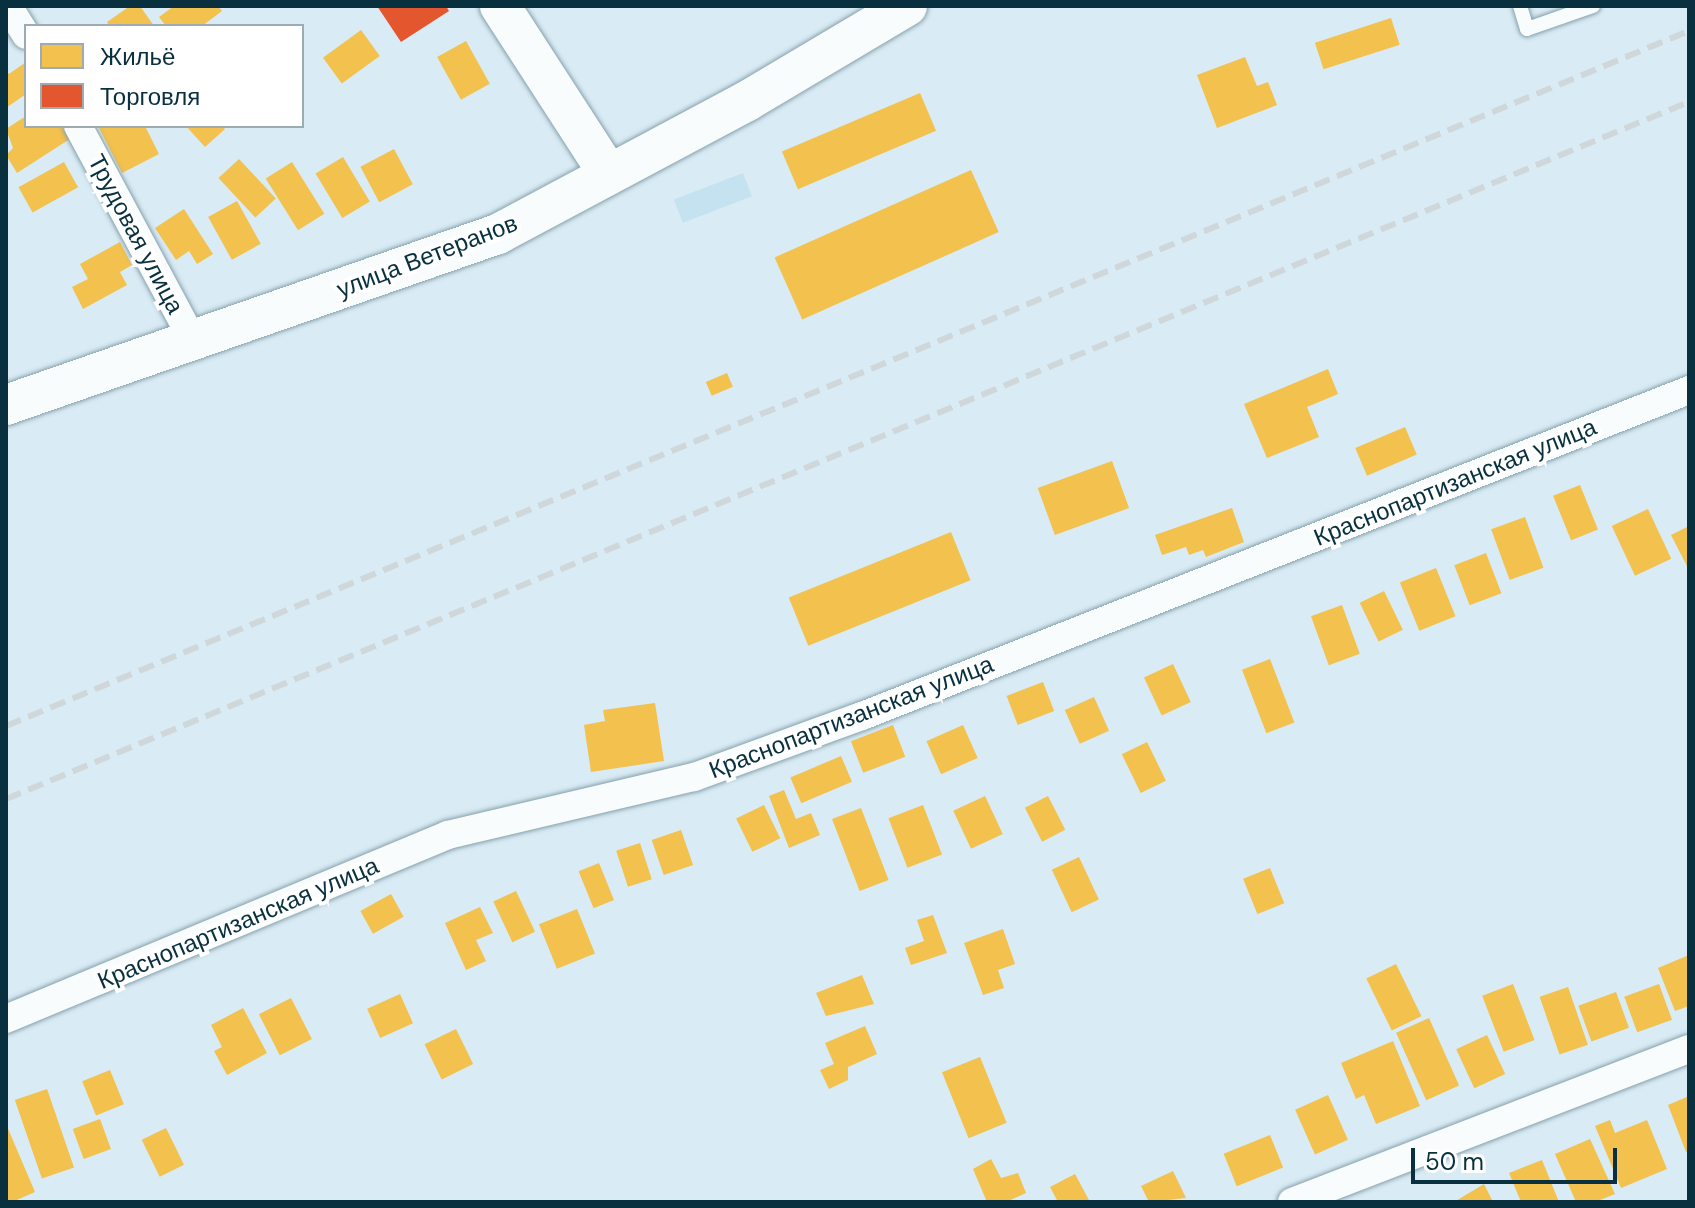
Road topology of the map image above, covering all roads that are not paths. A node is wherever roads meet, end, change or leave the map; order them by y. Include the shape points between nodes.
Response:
1 (8, 6) edge
2 (907, 6) edge
3 (1520, 6) edge
4 (1593, 6) edge
5 (505, 8) edge
6 (24, 32) edge
7 (79, 128) edge
8 (608, 173) junction
9 (194, 342) junction
10 (1689, 390) edge
11 (6, 405) edge
12 (6, 1019) edge
13 (1689, 1049) edge
14 (1292, 1202) edge

1 - 6 street
2 - 8 main road, улица Ветеранов via 747,101
3 - 4 lane via 1527,29
5 - 8 main road
7 - 9 street, Трудовая улица
8 - 9 main road, улица Ветеранов via 498,234
9 - 11 main road, улица Ветеранов
10 - 12 street, Краснопартизанская улица via 862,716 694,777 448,835
13 - 14 street

